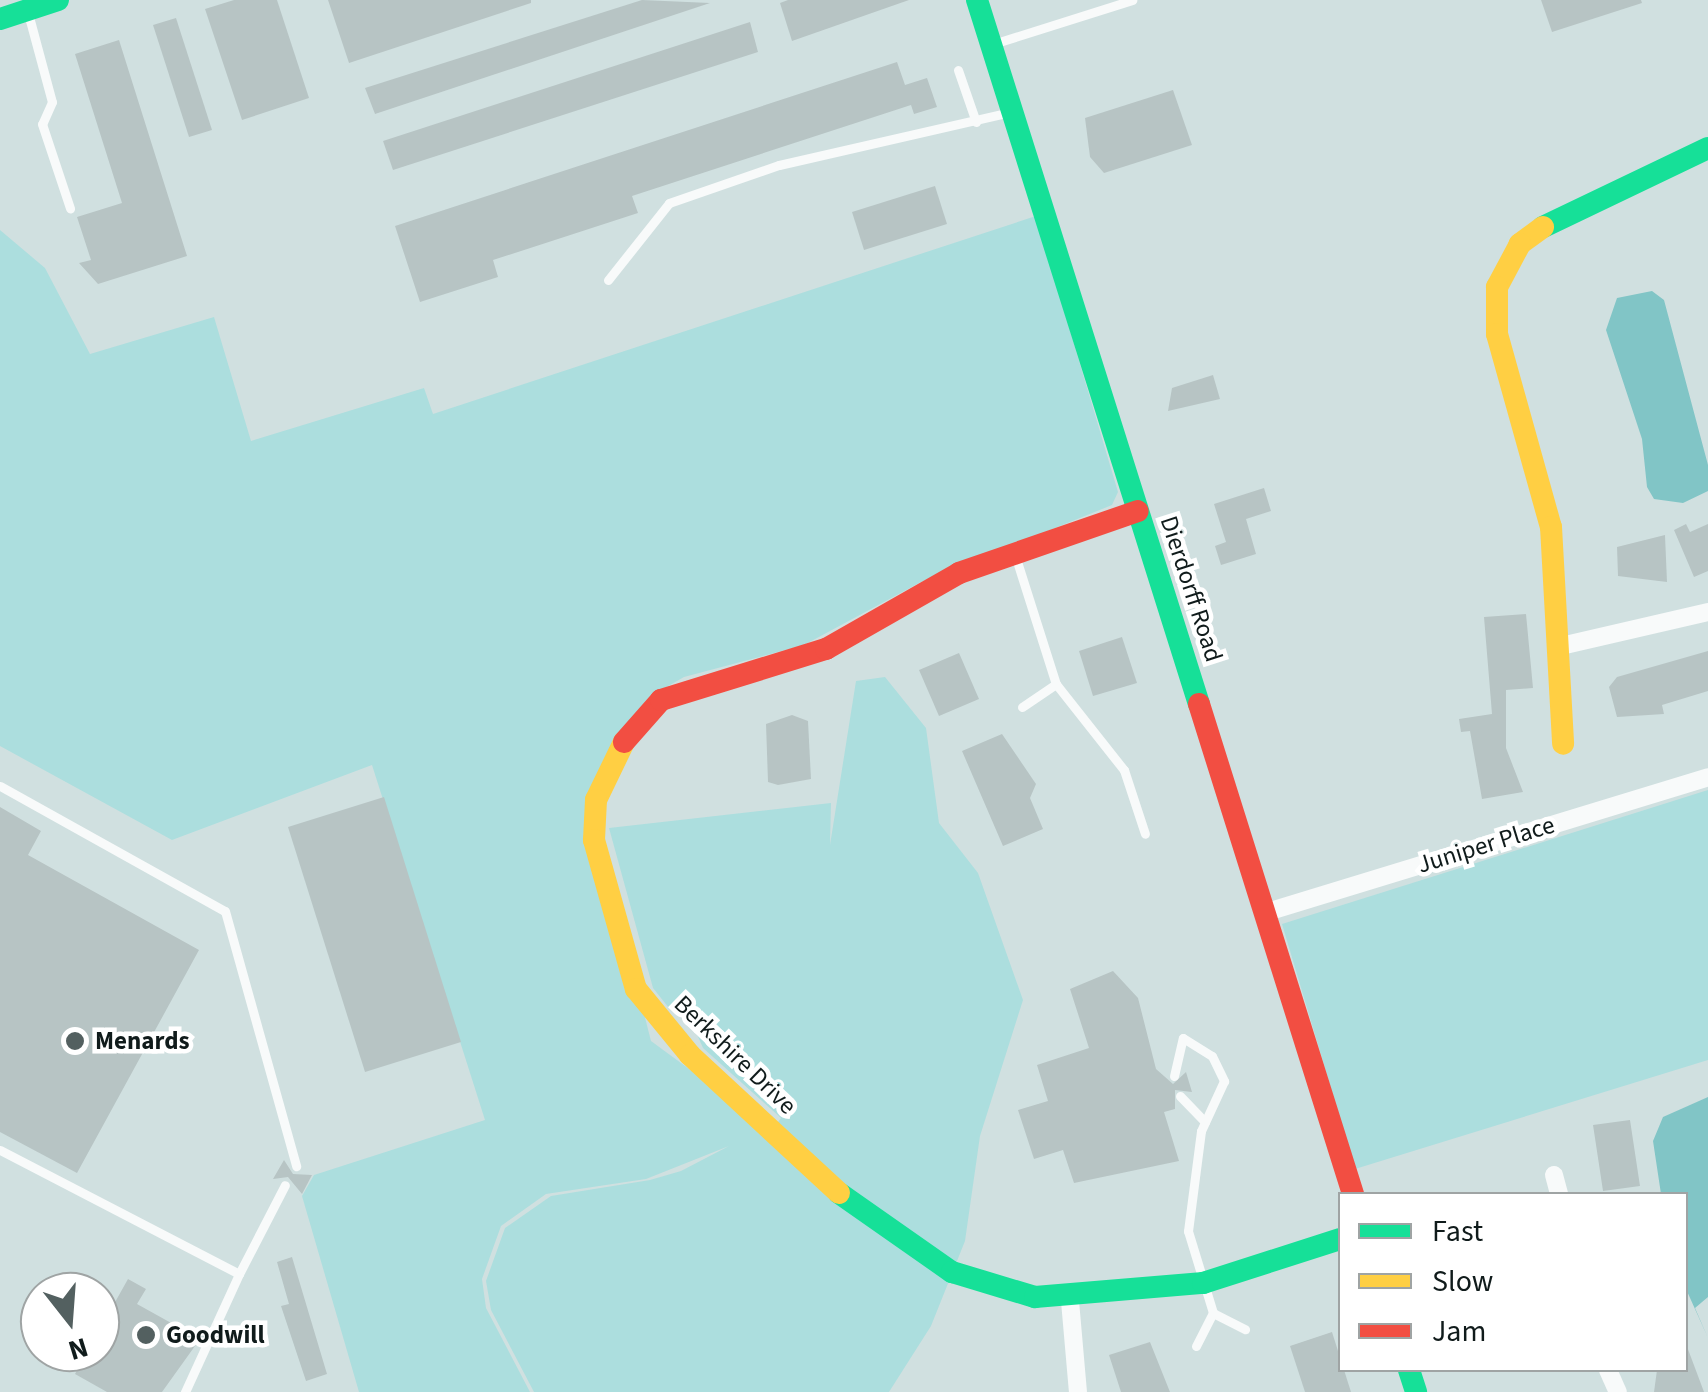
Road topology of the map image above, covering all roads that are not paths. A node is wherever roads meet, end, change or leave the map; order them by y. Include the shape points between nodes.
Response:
1 (58, 0) edge
2 (977, 0) edge
3 (1132, 0) edge
4 (13, 11) edge
5 (991, 44) junction
6 (958, 70) dead end
7 (1012, 112) junction
8 (976, 122) junction
9 (1708, 148) edge
10 (70, 208) dead end
11 (608, 280) dead end
12 (1138, 511) junction
13 (1014, 552) junction
14 (1708, 612) edge
15 (1561, 646) junction
16 (1056, 684) junction
17 (1022, 708) dead end
18 (1563, 744) dead end
19 (1708, 777) edge
20 (0, 786) edge
21 (1145, 834) dead end
22 (1264, 913) junction
23 (1174, 1076) dead end
24 (1180, 1096) dead end
25 (1205, 1122) junction
26 (0, 1150) edge
27 (296, 1166) dead end
28 (1554, 1175) dead end
29 (285, 1186) dead end
30 (1352, 1192) edge
31 (1558, 1192) edge
32 (1338, 1239) edge
33 (239, 1274) junction
34 (1204, 1283) junction
35 (1070, 1301) junction
36 (1213, 1313) junction
37 (1245, 1329) dead end
38 (1196, 1346) dead end
39 (185, 1392) edge
40 (1078, 1392) edge

1 - 4 street
2 - 5 street, Dierdorff Road
3 - 5 lane
4 - 10 lane via 52,102 42,124
5 - 7 street, Dierdorff Road
6 - 8 lane
7 - 8 lane
7 - 12 street, Dierdorff Road
8 - 11 lane via 779,165 669,203
9 - 15 street via 1558,215 1502,272 1497,334 1544,488
12 - 13 street, Berkshire Drive
12 - 22 street, Dierdorff Road
13 - 16 lane
13 - 35 street, Berkshire Drive via 826,649 662,700 607,769 594,840 636,989 690,1055 907,1248 1002,1291
14 - 15 street
15 - 18 street
16 - 17 lane
16 - 21 lane via 1124,770
19 - 22 street, Juniper Place
20 - 27 lane via 225,911
22 - 30 street, Dierdorff Road
23 - 25 lane via 1183,1038 1212,1056 1224,1080
24 - 25 lane
25 - 34 lane via 1188,1230
26 - 33 lane
28 - 31 street
29 - 33 lane
32 - 34 street, Berkshire Drive
33 - 39 lane
34 - 35 street, Berkshire Drive
34 - 36 lane
35 - 40 street
36 - 37 lane
36 - 38 lane

